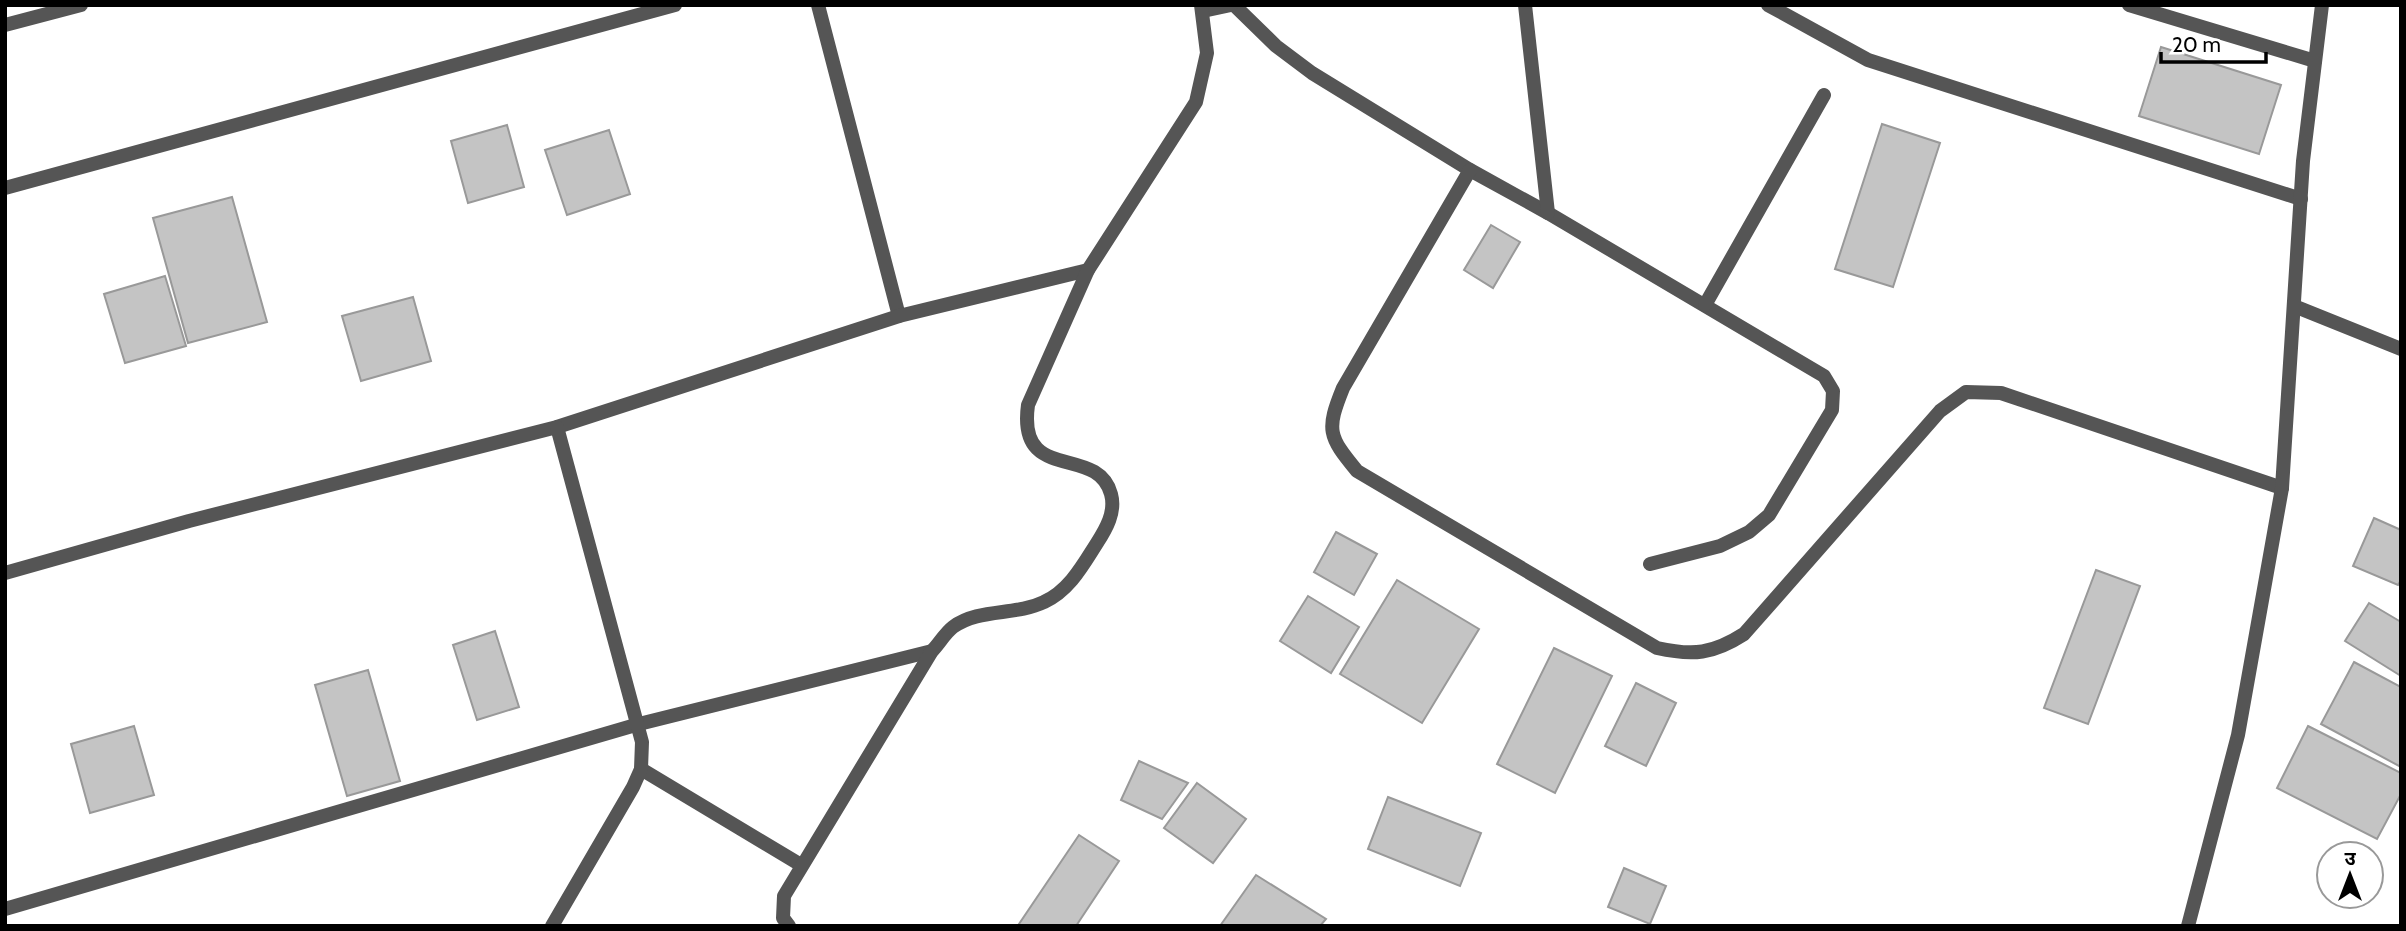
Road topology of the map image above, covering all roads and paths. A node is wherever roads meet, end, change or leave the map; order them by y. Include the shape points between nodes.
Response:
1 (81, 5) edge
2 (675, 5) edge
3 (818, 5) edge
4 (1233, 5) edge
5 (1525, 5) edge
6 (1768, 5) edge
7 (2129, 5) edge
8 (2322, 5) edge
9 (1202, 8) edge
10 (5, 25) edge
11 (2315, 61) junction
12 (1824, 95) dead end
13 (1470, 170) junction
14 (5, 188) edge
15 (2301, 198) junction
16 (1548, 212) junction
17 (1088, 270) junction
18 (1705, 305) junction
19 (2294, 306) junction
20 (899, 316) junction
21 (2399, 347) edge
22 (557, 427) junction
23 (2283, 488) junction
24 (1650, 564) dead end
25 (5, 573) edge
26 (932, 651) junction
27 (639, 724) junction
28 (641, 769) junction
29 (801, 865) junction
30 (5, 909) edge
31 (552, 926) edge
32 (789, 926) edge
33 (2188, 926) edge

1 - 10 street
2 - 14 street
3 - 20 street
4 - 9 street
4 - 13 street via 1312,73
5 - 16 street
6 - 15 street via 1868,60
7 - 11 street
8 - 11 street
9 - 17 street via 1207,53 1196,102
11 - 15 street
12 - 18 street
13 - 16 street
13 - 23 street via 1343,388 1331,417 1335,445 1357,471 1657,648 1705,653 1744,634 1940,411 1966,392 2001,393
15 - 19 street
16 - 18 street
17 - 20 street
17 - 26 street via 1028,404 1026,419 1034,447 1047,457 1088,468 1106,482 1113,505 1108,526 1073,580 1045,602 972,616 951,628
18 - 24 street via 1824,376 1833,391 1832,410 1769,515 1749,532 1720,546
19 - 21 street
19 - 23 street
20 - 22 street
22 - 25 street
22 - 27 street
23 - 33 street via 2238,735
26 - 27 street
26 - 29 street
27 - 28 street
27 - 30 street
28 - 29 street
28 - 31 street
29 - 32 street via 784,896 783,918

